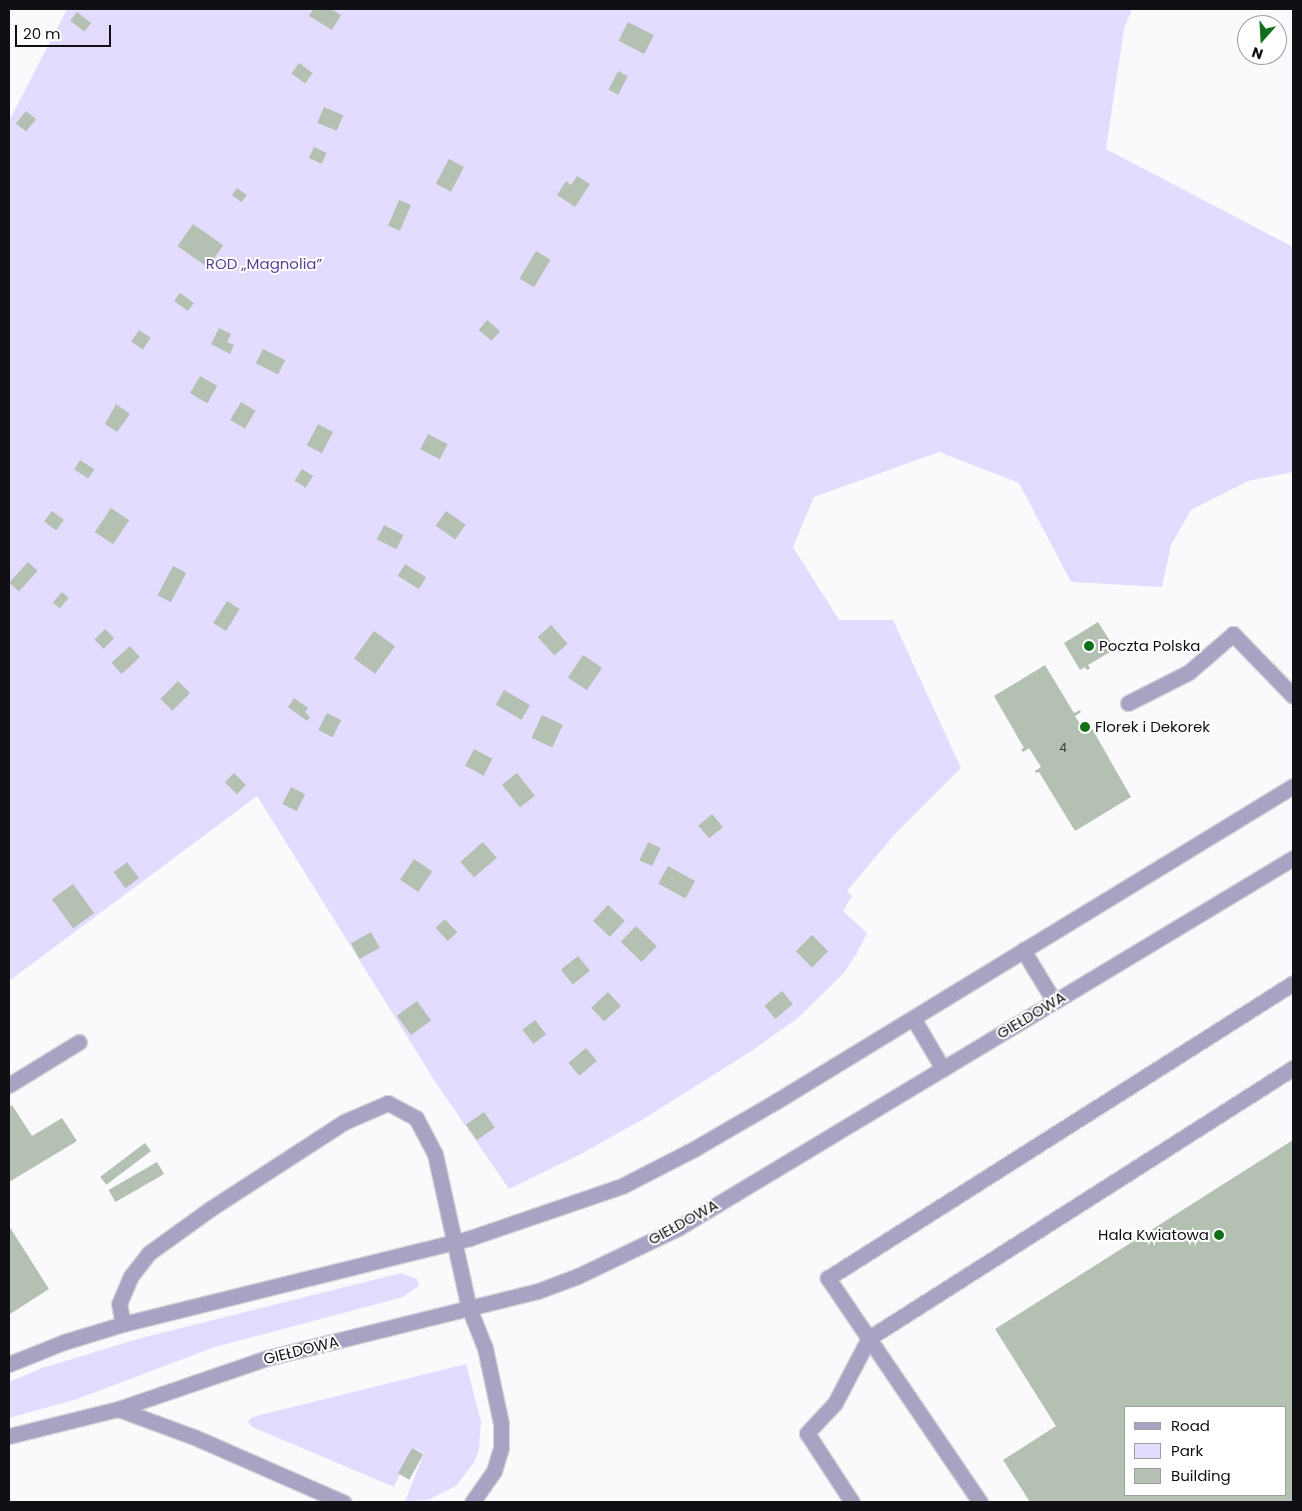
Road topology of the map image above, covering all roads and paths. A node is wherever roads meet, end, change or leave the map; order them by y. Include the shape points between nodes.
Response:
1 (1293, 696) edge
2 (1128, 703) dead end
3 (1293, 786) edge
4 (1293, 858) edge
5 (1023, 950) junction
6 (1293, 983) edge
7 (1054, 1001) junction
8 (913, 1018) junction
9 (79, 1042) dead end
10 (1293, 1068) edge
11 (943, 1069) junction
12 (9, 1085) edge
13 (455, 1241) junction
14 (469, 1308) junction
15 (123, 1324) junction
16 (869, 1338) junction
17 (9, 1364) edge
18 (118, 1409) junction
19 (9, 1436) edge
20 (343, 1502) edge
21 (472, 1502) edge
22 (852, 1502) edge
23 (980, 1502) edge

1 - 2 street via 1233,634 1189,672
3 - 5 street
4 - 7 street, GIEŁDOWA
5 - 7 street
5 - 8 street
6 - 16 street via 828,1278
7 - 11 street, GIEŁDOWA
8 - 11 street
8 - 13 street via 694,1149 622,1186 510,1226
9 - 12 street
10 - 16 street
11 - 14 street, GIEŁDOWA via 678,1228 578,1276 538,1291
13 - 14 street
13 - 15 street
13 - 15 street via 435,1154 416,1118 388,1104 344,1122 210,1209 150,1253 131,1276 119,1304
14 - 18 street, GIEŁDOWA via 267,1358
14 - 21 street via 485,1348 502,1436 494,1472
15 - 17 street via 64,1342
16 - 22 street via 835,1402 807,1433
16 - 23 street
18 - 19 street, GIEŁDOWA
18 - 20 street via 194,1437

